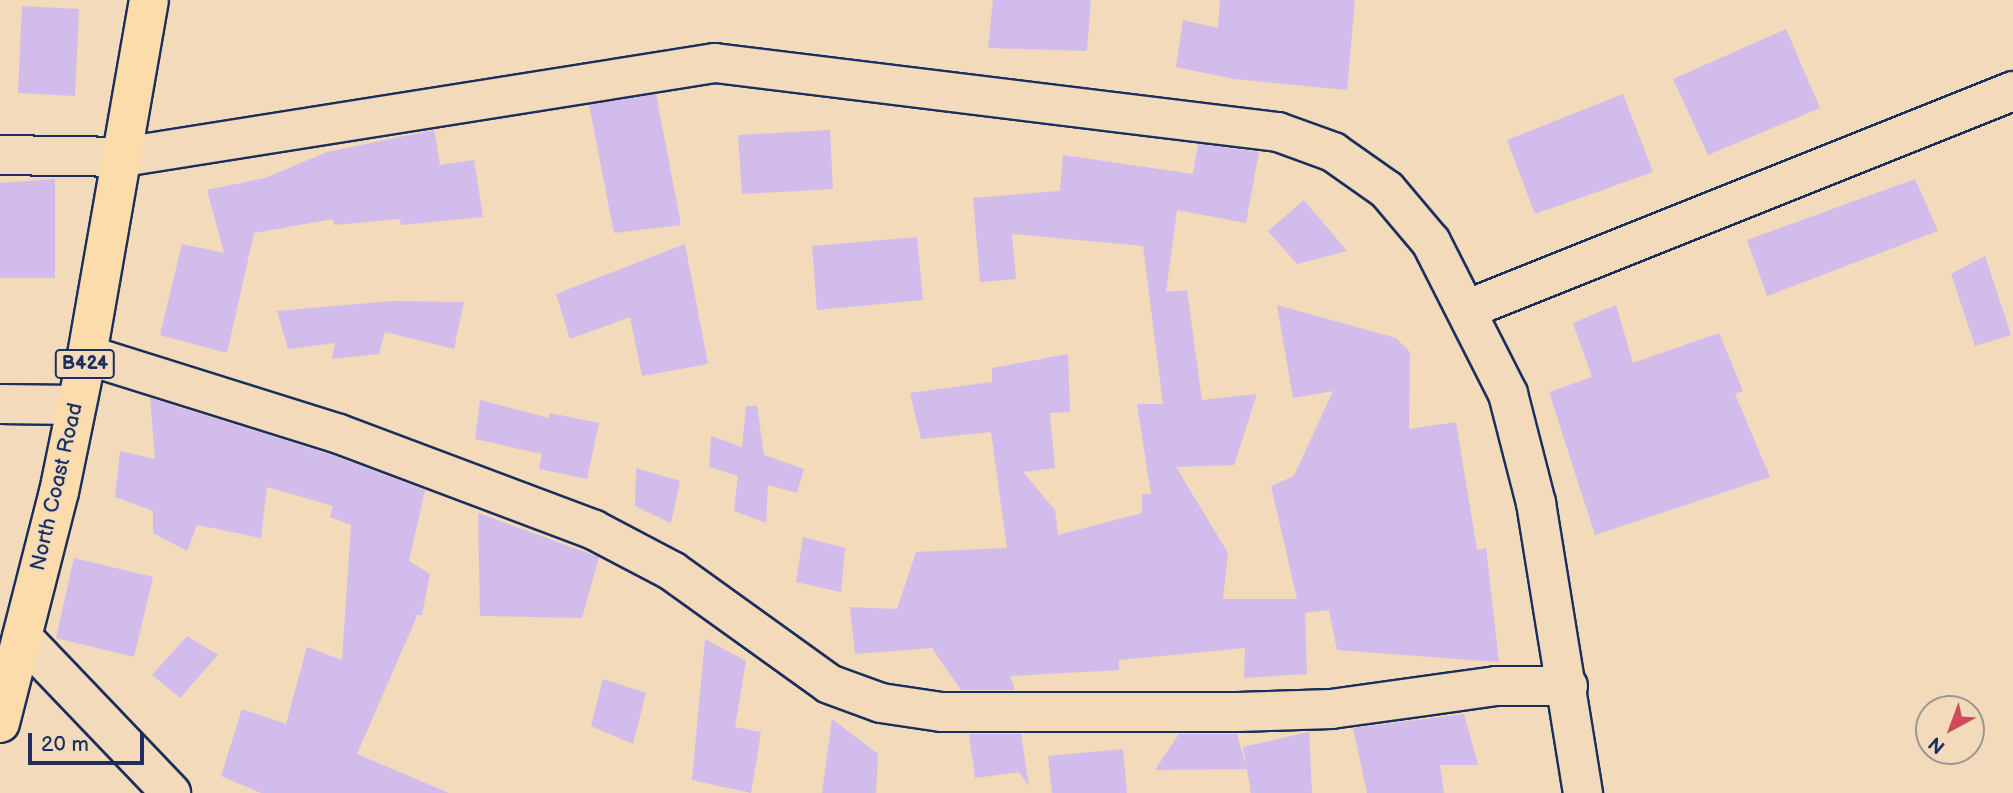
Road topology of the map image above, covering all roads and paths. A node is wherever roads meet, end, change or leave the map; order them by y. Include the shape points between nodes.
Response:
1 (149, 0) edge
2 (2013, 91) edge
3 (0, 155) edge
4 (123, 157) junction
5 (1468, 309) junction
6 (87, 355) junction
7 (0, 404) edge
8 (75, 405) junction
9 (22, 637) junction
10 (4, 682) edge
11 (1568, 686) junction
12 (0, 723) edge
13 (171, 793) edge
14 (1583, 793) edge

1 - 4 main road, North Coast Road / B424
2 - 5 street
3 - 4 street
4 - 5 street via 727,64 1278,132 1333,152 1387,190 1431,242
4 - 6 main road, North Coast Road / B424
5 - 11 street via 1508,394 1536,503
6 - 8 main road, North Coast Road / B424
6 - 11 street via 339,434 594,530 671,571 829,684 881,703 941,712 1238,712 1331,709 1496,686
7 - 8 street
8 - 9 main road, North Coast Road / B424
9 - 10 main road, North Coast Road / B424
9 - 13 street
10 - 12 main road, North Coast Road / B424
11 - 14 street

